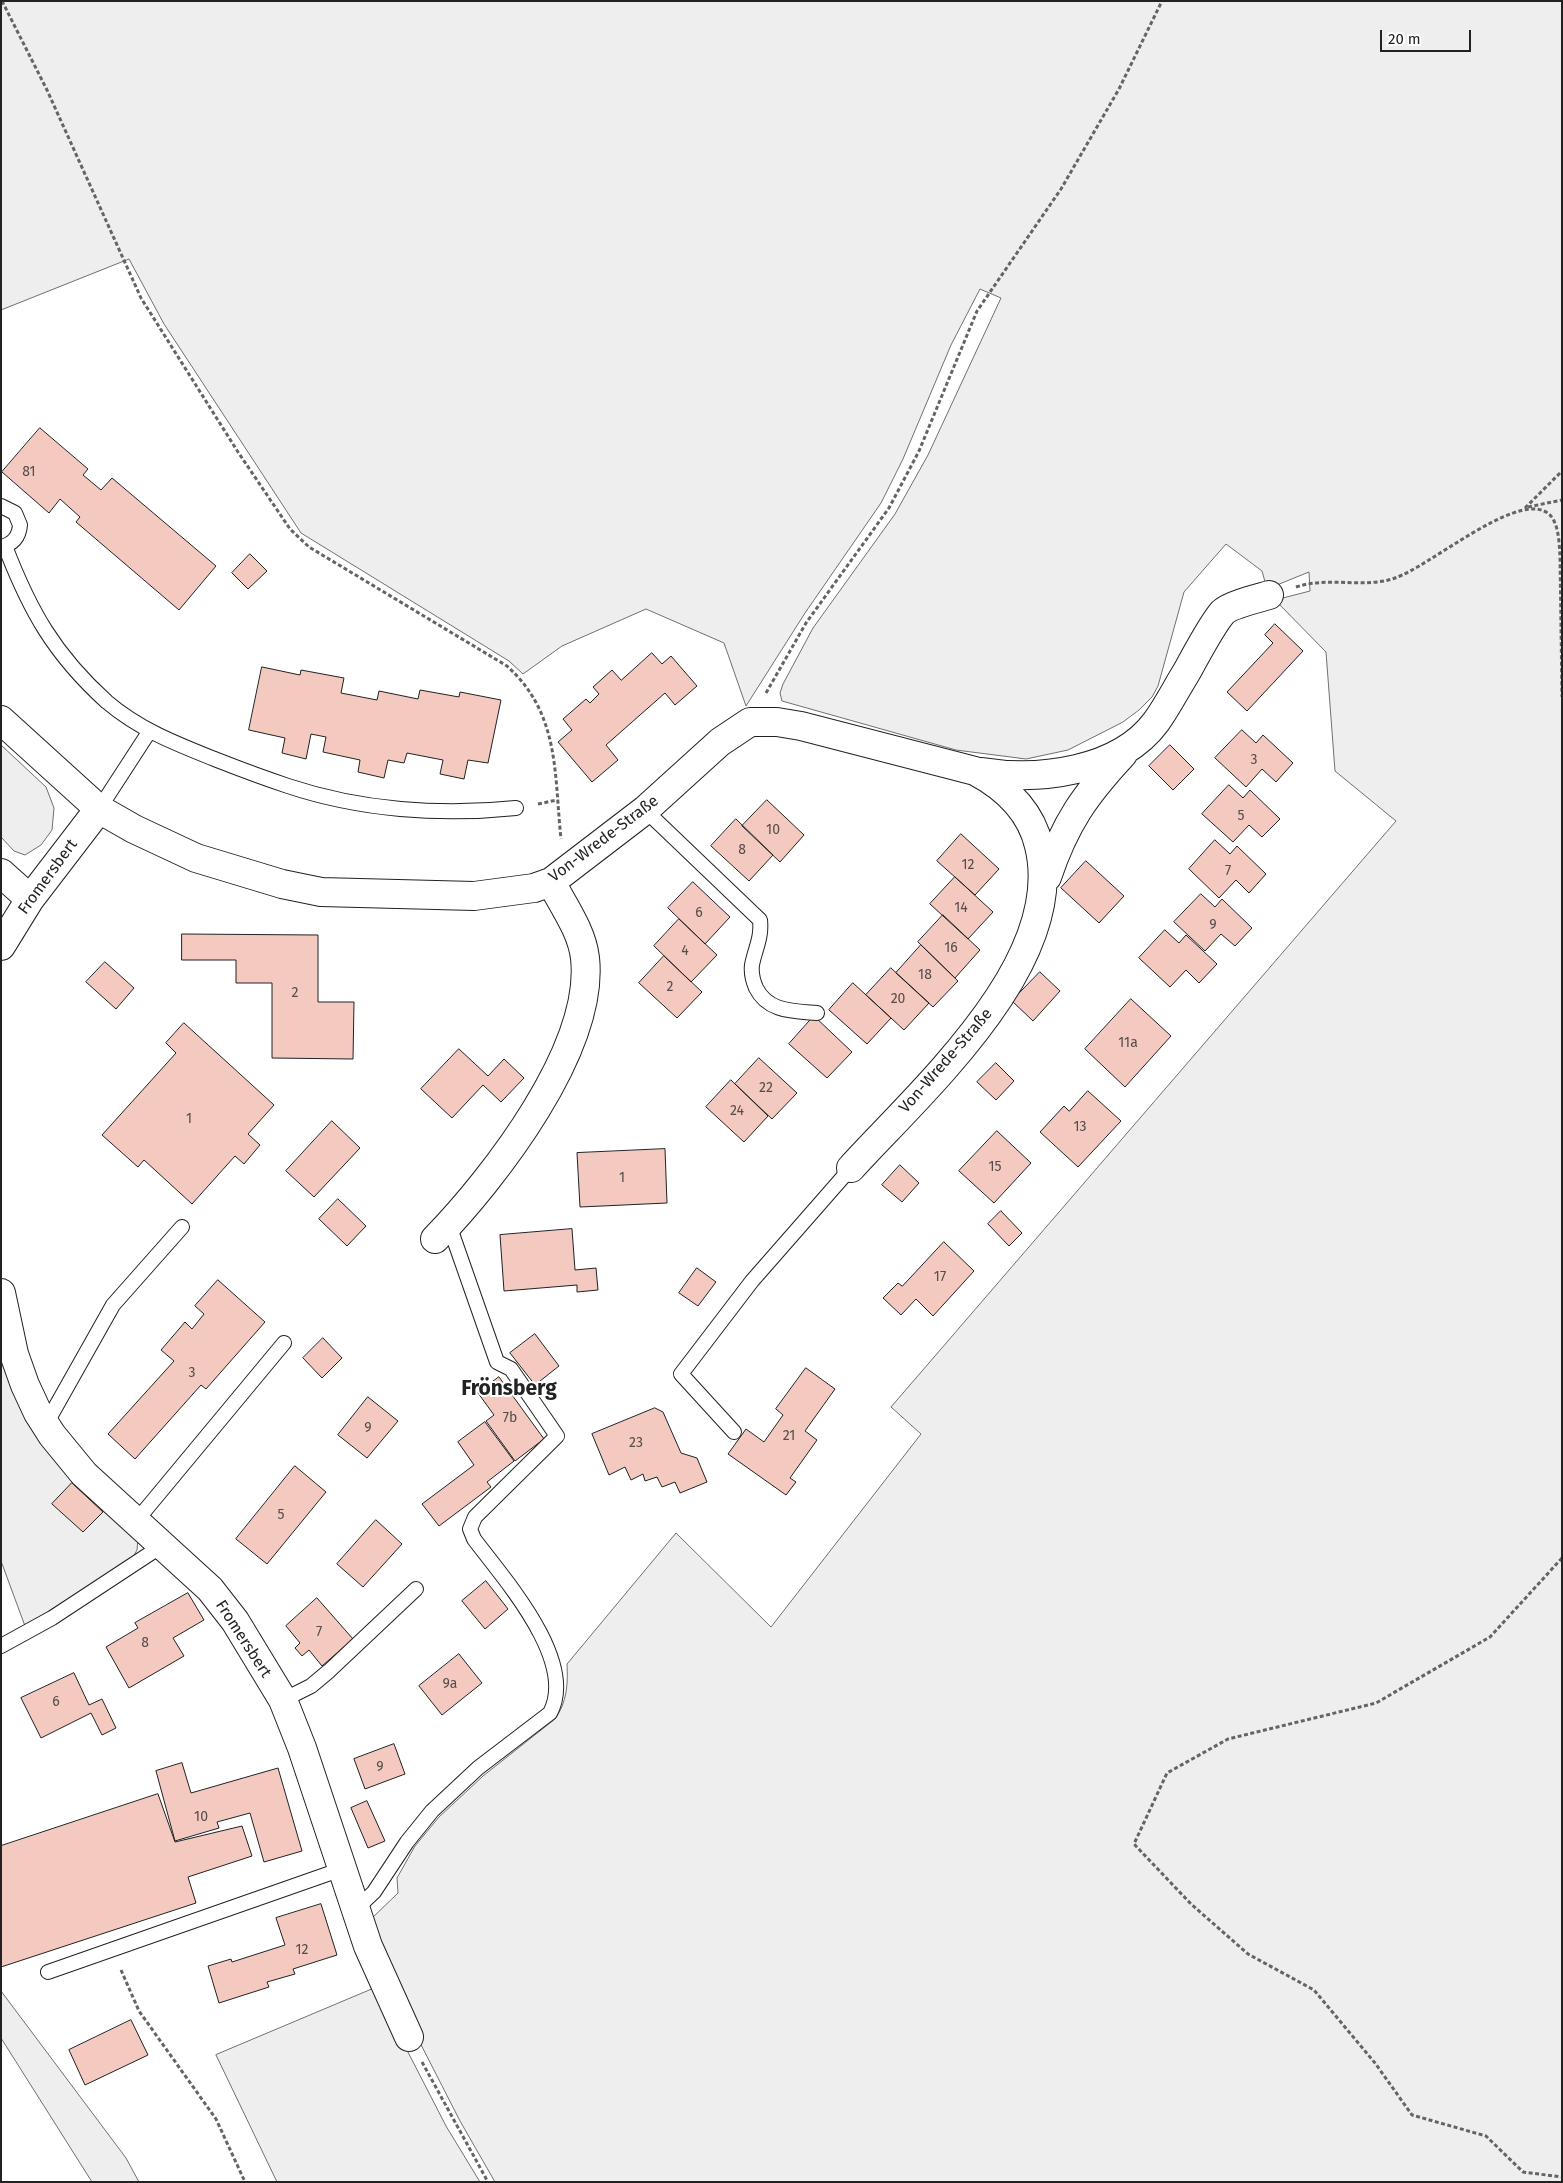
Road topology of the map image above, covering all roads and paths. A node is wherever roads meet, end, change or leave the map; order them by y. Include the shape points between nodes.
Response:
1 (2, 1) edge
2 (1162, 1) edge
3 (1562, 471) edge
4 (1562, 500) edge
5 (1, 506) edge
6 (1524, 508) junction
7 (3, 546) edge
8 (1270, 595) joint
9 (1562, 697) edge
10 (1, 720) edge
11 (750, 722) junction
12 (149, 732) junction
13 (1130, 747) junction
14 (975, 771) junction
15 (516, 808) dead end
16 (99, 809) junction
17 (645, 810) junction
18 (1, 873) edge
19 (558, 877) junction
20 (1044, 887) junction
21 (30, 899) junction
22 (1, 946) edge
23 (816, 1013) dead end
24 (851, 1168) joint
25 (182, 1227) dead end
26 (442, 1232) joint
27 (1, 1293) edge
28 (284, 1343) dead end
29 (46, 1424) junction
30 (734, 1432) dead end
31 (137, 1520) junction
32 (163, 1545) junction
33 (1562, 1558) edge
34 (416, 1589) dead end
35 (1, 1646) edge
36 (283, 1700) junction
37 (342, 1869) junction
38 (355, 1910) junction
39 (113, 1949) junction
40 (48, 1972) dead end
41 (409, 2037) joint
42 (1562, 2177) edge
43 (245, 2182) edge
44 (488, 2182) edge

1 - 19 path via 43,82 141,298 290,529 309,547 507,666 532,694 548,727
2 - 11 path via 1120,89 1061,189 977,311 919,451 889,508 806,623
3 - 6 path
4 - 6 path
5 - 7 lane via 15,514 20,525 17,536
6 - 8 path via 1497,519 1415,570 1392,579 1368,583 1332,580
6 - 9 path via 1544,511 1553,519 1559,536
7 - 12 lane via 28,602 56,646 107,702
8 - 13 street, Von-Wrede-Straße via 1224,611 1155,723
10 - 16 street, Von-Wrede-Straße
11 - 14 street, Von-Wrede-Straße via 801,726
11 - 17 street, Von-Wrede-Straße via 720,742
12 - 15 lane via 288,786 326,797 411,810 480,812
12 - 16 lane
13 - 14 street, Von-Wrede-Straße via 1106,759 1064,772 1005,776
13 - 20 street, Von-Wrede-Straße via 1100,779 1069,822
14 - 20 street, Von-Wrede-Straße via 996,782 1028,816 1044,865
16 - 19 street, Von-Wrede-Straße via 196,858 282,884 321,892 474,896 534,888
16 - 21 street, Fromersbert
17 - 19 street, Von-Wrede-Straße
17 - 23 lane via 760,920 761,931 752,966 753,980 766,1002 786,1010
18 - 21 street
19 - 26 street via 585,956 585,986 578,1019 568,1048 525,1128
20 - 24 street, Von-Wrede-Straße via 1036,925 1007,987 965,1044
21 - 22 street, Fromersbert
24 - 30 lane via 752,1280 681,1374
25 - 29 lane via 113,1305
26 - 38 lane via 497,1362 511,1369 557,1436 475,1517 470,1529 474,1539 527,1608 544,1640 558,1690 550,1714 478,1768 432,1811 374,1892
27 - 29 street, Fromersbert via 24,1386
28 - 31 lane
29 - 31 street, Fromersbert via 84,1474
31 - 32 street, Fromersbert
32 - 35 lane via 52,1618
32 - 36 street, Fromersbert via 196,1575 235,1621
33 - 42 path via 1490,1638 1376,1704 1228,1739 1168,1773 1134,1844 1191,1904 1248,1954 1314,1990 1375,2063 1412,2115 1486,2136 1523,2172
34 - 36 lane via 329,1672 311,1686
36 - 37 street, Fromersbert
37 - 38 street, Fromersbert
37 - 39 lane
38 - 41 street, Fromersbert
39 - 40 lane
39 - 43 path via 139,2011 216,2119
41 - 44 path

